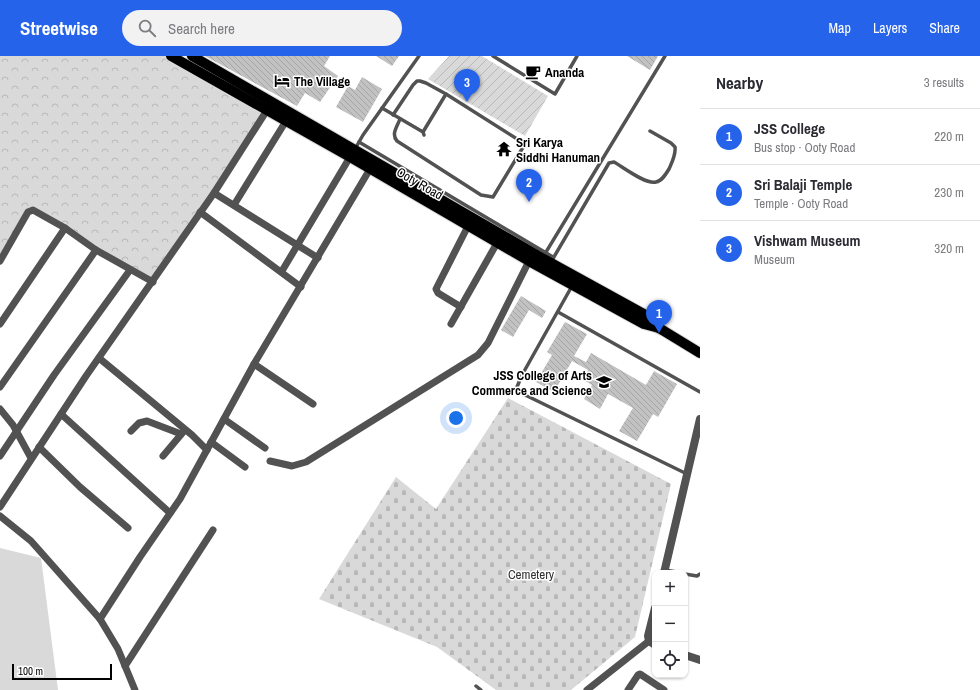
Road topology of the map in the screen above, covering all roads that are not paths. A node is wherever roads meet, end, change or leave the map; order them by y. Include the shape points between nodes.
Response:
1 (171, 56) edge
2 (419, 56) edge
3 (493, 56) edge
4 (577, 56) edge
5 (665, 56) edge
6 (195, 57) edge
7 (446, 94) junction
8 (270, 107) junction
9 (382, 108) junction
10 (393, 115) junction
11 (400, 119) junction
12 (286, 122) junction
13 (650, 131) dead end
14 (355, 150) junction
15 (370, 169) junction
16 (214, 192) junction
17 (234, 205) junction
18 (200, 212) junction
19 (468, 226) junction
20 (65, 228) junction
21 (497, 243) junction
22 (298, 246) junction
23 (96, 250) junction
24 (318, 258) junction
25 (548, 258) junction
26 (0, 261) edge
27 (528, 261) junction
28 (130, 270) junction
29 (282, 271) junction
30 (153, 282) junction
31 (573, 285) junction
32 (301, 286) junction
33 (461, 307) junction
34 (558, 312) junction
35 (0, 324) edge
36 (451, 324) dead end
37 (659, 328) junction
38 (700, 353) edge
39 (99, 358) junction
40 (254, 364) junction
41 (0, 387) edge
42 (700, 392) edge
43 (313, 404) dead end
44 (0, 409) edge
45 (61, 414) junction
46 (224, 419) junction
47 (700, 419) edge
48 (131, 431) dead end
49 (16, 432) junction
50 (183, 432) junction
51 (698, 440) edge
52 (211, 442) junction
53 (38, 447) junction
54 (265, 448) dead end
55 (207, 450) junction
56 (0, 456) edge
57 (163, 456) dead end
58 (31, 458) junction
59 (270, 461) dead end
60 (245, 467) dead end
61 (687, 474) junction
62 (0, 507) edge
63 (170, 513) junction
64 (0, 516) edge
65 (128, 528) dead end
66 (213, 530) dead end
67 (664, 570) edge
68 (700, 574) edge
69 (688, 575) edge
70 (100, 618) junction
71 (652, 620) edge
72 (652, 643) edge
73 (688, 656) edge
74 (700, 660) edge
75 (125, 666) junction
76 (476, 686) dead end
77 (135, 690) edge
78 (480, 690) edge
79 (587, 690) edge
80 (628, 690) edge
81 (664, 690) edge

1 - 8 main road, Ooty Road
2 - 9 lane
3 - 4 lane via 555,94
5 - 25 lane
6 - 8 main road, Ooty Road
7 - 10 lane via 417,81
7 - 11 lane via 423,134
7 - 11 lane via 526,144 493,197 481,195 397,141 394,132
8 - 12 main road, Ooty Road
8 - 14 main road, Ooty Road
8 - 16 street
9 - 10 lane
9 - 14 lane
10 - 11 lane
12 - 14 main road, Ooty Road
12 - 17 street
13 - 25 lane via 675,148 674,158 663,178 655,183 651,182 611,161
14 - 15 main road, Ooty Road
14 - 22 street
14 - 25 main road, Ooty Road
15 - 19 main road, Ooty Road
15 - 24 street
16 - 17 street
16 - 18 street
17 - 22 street
18 - 29 street
18 - 30 street
19 - 21 main road, Ooty Road
19 - 33 street via 436,289 438,293
20 - 23 street
20 - 26 street via 36,210 31,210
20 - 35 street
21 - 27 main road, Ooty Road
21 - 33 street
22 - 24 street
22 - 29 street
23 - 28 street
23 - 41 street
24 - 32 street
25 - 37 main road, Ooty Road via 649,317
27 - 31 main road, Ooty Road
27 - 59 street via 488,343 478,355 306,462 292,466
28 - 30 street
28 - 49 street
29 - 32 street
30 - 39 street
31 - 34 lane
31 - 37 main road, Ooty Road via 644,324
32 - 40 street
33 - 36 street
34 - 42 lane
34 - 61 lane via 518,383 519,392
37 - 38 main road, Ooty Road
39 - 45 street
39 - 50 street
40 - 43 street
40 - 46 street
44 - 49 street
45 - 53 street
45 - 63 street
46 - 52 street
46 - 54 street
47 - 51 street
48 - 50 street via 139,423 147,421
49 - 56 street
49 - 58 street
50 - 55 street
50 - 57 street
51 - 61 street
52 - 55 street
52 - 60 street
53 - 58 street
53 - 65 street
55 - 63 street
58 - 62 street
61 - 67 street
63 - 70 street
64 - 70 street via 31,541
66 - 75 street
68 - 69 lane
70 - 75 street
71 - 72 street via 648,636
72 - 79 street
73 - 74 street
75 - 77 street
76 - 78 lane
80 - 81 street via 640,674

